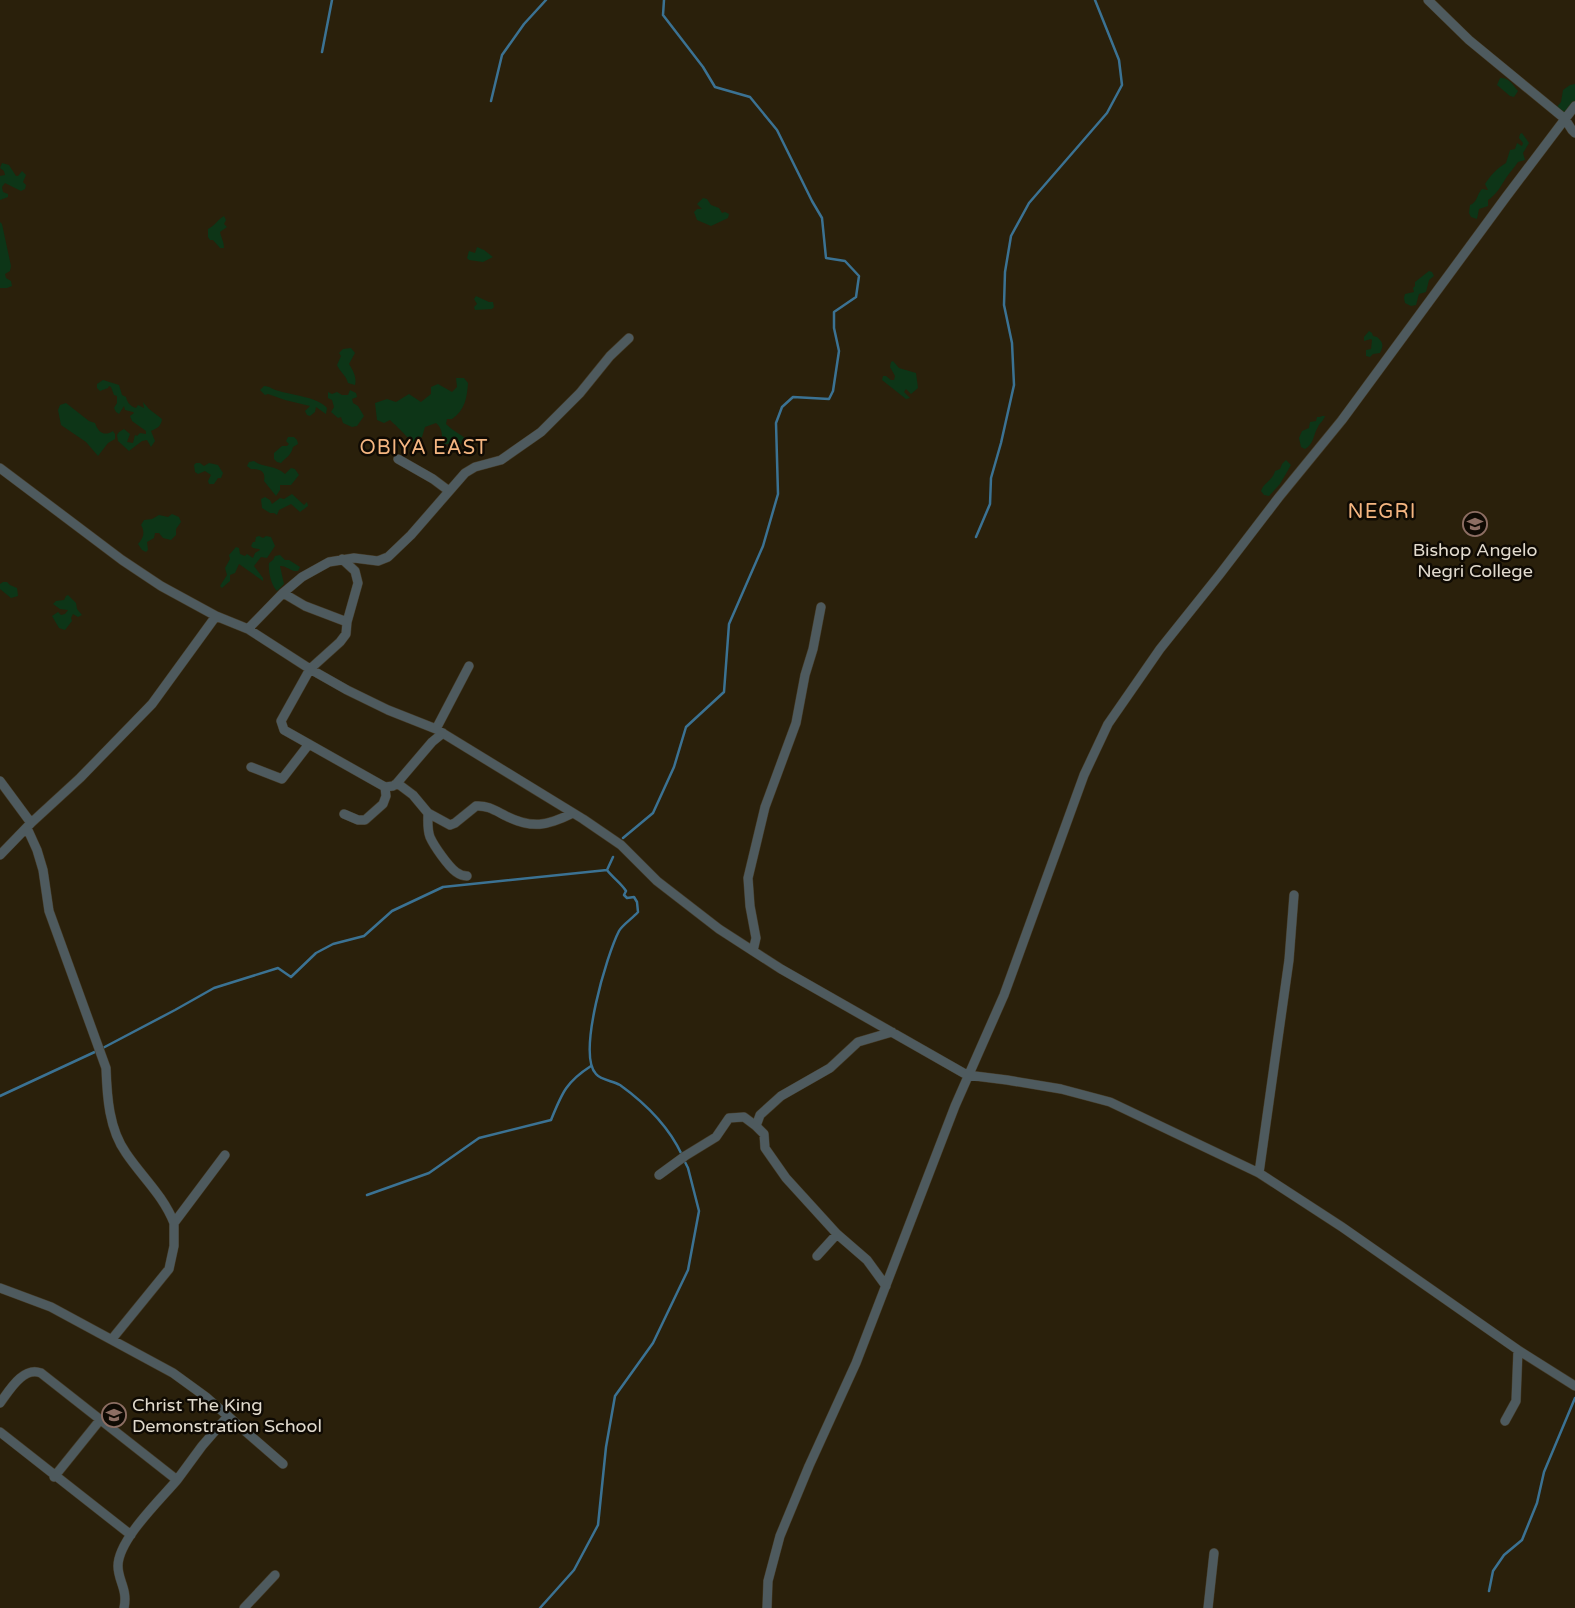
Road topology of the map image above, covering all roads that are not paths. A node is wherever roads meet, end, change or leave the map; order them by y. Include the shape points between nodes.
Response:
1 (1428, 0) edge
2 (1575, 106) edge
3 (1565, 119) junction
4 (1575, 133) edge
5 (629, 338) dead end
6 (398, 459) dead end
7 (0, 468) edge
8 (449, 491) junction
9 (342, 559) junction
10 (283, 594) junction
11 (821, 607) dead end
12 (216, 616) junction
13 (347, 622) junction
14 (248, 629) junction
15 (469, 666) dead end
16 (310, 669) junction
17 (440, 731) junction
18 (309, 744) junction
19 (251, 767) dead end
20 (0, 781) edge
21 (397, 783) junction
22 (386, 787) junction
23 (428, 813) junction
24 (573, 813) junction
25 (344, 814) dead end
26 (29, 825) junction
27 (0, 855) edge
28 (467, 876) dead end
29 (1294, 895) dead end
30 (753, 951) junction
31 (892, 1032) junction
32 (967, 1075) junction
33 (760, 1115) junction
34 (744, 1117) junction
35 (756, 1126) junction
36 (225, 1155) dead end
37 (1260, 1173) junction
38 (659, 1175) dead end
39 (174, 1223) junction
40 (837, 1234) junction
41 (817, 1256) dead end
42 (886, 1286) junction
43 (0, 1288) edge
44 (112, 1339) junction
45 (1518, 1350) junction
46 (1575, 1386) edge
47 (0, 1403) edge
48 (228, 1416) junction
49 (100, 1420) junction
50 (1505, 1421) dead end
51 (0, 1432) edge
52 (283, 1464) dead end
53 (54, 1477) junction
54 (177, 1480) junction
55 (131, 1535) junction
56 (1214, 1553) dead end
57 (275, 1575) dead end
58 (124, 1608) edge
59 (244, 1608) edge
60 (767, 1608) edge
61 (1208, 1608) edge

1 - 3 street via 1474,45
2 - 3 street
3 - 4 street
3 - 32 street via 1342,420 1160,649 1108,724 1084,775 1004,995
5 - 8 street via 541,432 501,460 475,467
6 - 8 street
7 - 12 street via 122,560
8 - 9 street via 385,559
9 - 10 street via 302,576
9 - 13 street via 355,571 358,583
10 - 13 street
10 - 14 street
11 - 30 street via 796,723 765,807 748,878 756,938
12 - 14 street
12 - 26 street via 152,704 87,772
13 - 16 street via 346,634 340,642
14 - 16 street
15 - 17 street
16 - 17 street via 388,710
16 - 18 street via 281,721 284,730
17 - 21 street
17 - 24 street
18 - 19 street via 282,779
18 - 22 street
20 - 26 street
21 - 22 street
21 - 23 street via 413,795
22 - 25 street via 383,804 365,820
23 - 24 street via 450,825 476,806 488,807 528,825 549,823
23 - 28 street via 429,836 435,846 454,871
24 - 30 street via 620,845 657,881
26 - 27 street
26 - 39 street via 43,870 49,911 106,1068 109,1109 118,1139 161,1196
29 - 37 street
30 - 31 street
31 - 32 street
31 - 33 street via 858,1042 830,1068 781,1096
32 - 37 street via 1061,1089 1110,1102
32 - 42 street
33 - 34 street
33 - 35 street
34 - 35 street
34 - 38 street via 729,1118 716,1137
35 - 40 street via 764,1134 764,1148 768,1155
36 - 39 street
37 - 45 street
39 - 44 street via 169,1269
40 - 41 street
40 - 42 street via 867,1260
42 - 60 street via 780,1536 768,1581
43 - 44 street via 50,1307
44 - 48 street via 173,1373
45 - 46 street
45 - 50 street via 1516,1402
47 - 49 street via 26,1373 36,1371
48 - 52 street
48 - 54 street
49 - 53 street
49 - 54 street
51 - 53 street
53 - 55 street
54 - 55 street
55 - 58 street via 119,1558 118,1568 126,1598
56 - 61 street
57 - 59 street

